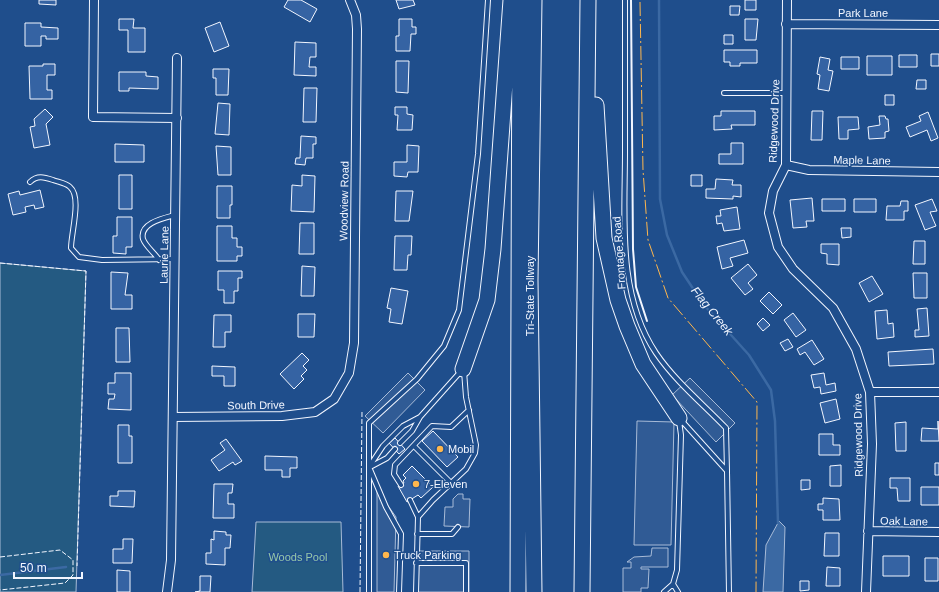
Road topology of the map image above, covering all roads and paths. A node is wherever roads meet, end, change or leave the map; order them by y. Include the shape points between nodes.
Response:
1 (94, 0) edge
2 (350, 0) edge
3 (488, 0) edge
4 (511, 0) edge
5 (520, 0) edge
6 (534, 0) edge
7 (589, 0) edge
8 (625, 0) edge
9 (787, 0) edge
10 (786, 24) junction
11 (939, 25) edge
12 (178, 58) dead end
13 (724, 93) dead end
14 (787, 93) junction
15 (177, 118) junction
16 (786, 165) junction
17 (939, 172) edge
18 (30, 182) dead end
19 (175, 215) junction
20 (159, 260) junction
21 (175, 260) junction
22 (463, 369) junction
23 (870, 392) junction
24 (939, 392) edge
25 (334, 399) joint
26 (468, 410) junction
27 (173, 417) junction
28 (420, 417) junction
29 (679, 418) junction
30 (400, 443) dead end
31 (414, 446) junction
32 (395, 450) dead end
33 (369, 467) junction
34 (727, 471) junction
35 (451, 483) junction
36 (401, 485) dead end
37 (410, 500) dead end
38 (418, 517) junction
39 (458, 527) dead end
40 (868, 531) junction
41 (939, 532) edge
42 (417, 534) junction
43 (416, 563) junction
44 (673, 584) junction
45 (167, 592) edge
46 (369, 592) edge
47 (399, 592) edge
48 (416, 592) edge
49 (466, 592) edge
50 (518, 592) edge
51 (534, 592) edge
52 (582, 592) edge
53 (664, 592) edge
54 (678, 592) edge
55 (729, 592) edge
56 (866, 592) edge

1 - 15 street via 93,117
2 - 25 street, Woodview Road via 356,15 357,28 354,343 349,373
3 - 33 lane via 478,154 459,310 444,346 417,379 369,424
4 - 22 highway via 487,300
5 - 50 highway, Tri-State Tollway
6 - 51 highway, Tri-State Tollway via 530,280
7 - 29 highway via 604,238 618,300 627,326 643,364
7 - 52 highway
8 - 34 lane, Frontage Road via 625,234 631,295 643,329 656,352 670,371 726,428
9 - 10 street, Ridgewood Drive
10 - 11 street, Park Lane
10 - 14 street, Ridgewood Drive
12 - 15 street, Laurie Lane
13 - 14 lane
14 - 16 street, Ridgewood Drive
15 - 19 street, Laurie Lane
16 - 17 street, Maple Lane via 809,170
16 - 23 street, Ridgewood Drive via 773,191 769,213 778,247 793,269 833,308 856,350
18 - 20 lane via 34,178 42,177 72,188 75,204 71,248 79,257 102,260
19 - 20 lane via 160,219 144,230 143,240
19 - 21 street, Laurie Lane
20 - 21 lane
21 - 27 street, Laurie Lane
22 - 26 lane
22 - 28 lane
23 - 24 street
23 - 40 street, Ridgewood Drive via 872,444
25 - 27 street, South Drive via 316,412 301,415
26 - 31 lane via 451,427 432,426
26 - 35 lane via 476,445 475,454 469,465
27 - 45 street, Laurie Lane via 171,560
28 - 30 lane via 412,431
28 - 33 lane via 403,426 383,446
29 - 34 lane
29 - 44 lane via 681,435 677,559
31 - 35 lane
31 - 36 lane via 393,468
32 - 33 lane via 387,458
33 - 46 lane
33 - 47 lane via 401,534
34 - 55 lane, Frontage Road
35 - 38 lane
37 - 38 lane
38 - 42 lane
39 - 42 lane via 452,534
40 - 41 street, Oak Lane
40 - 56 street, Ridgewood Drive
42 - 43 lane
43 - 48 lane
43 - 49 lane via 466,563
44 - 53 lane
44 - 54 lane

